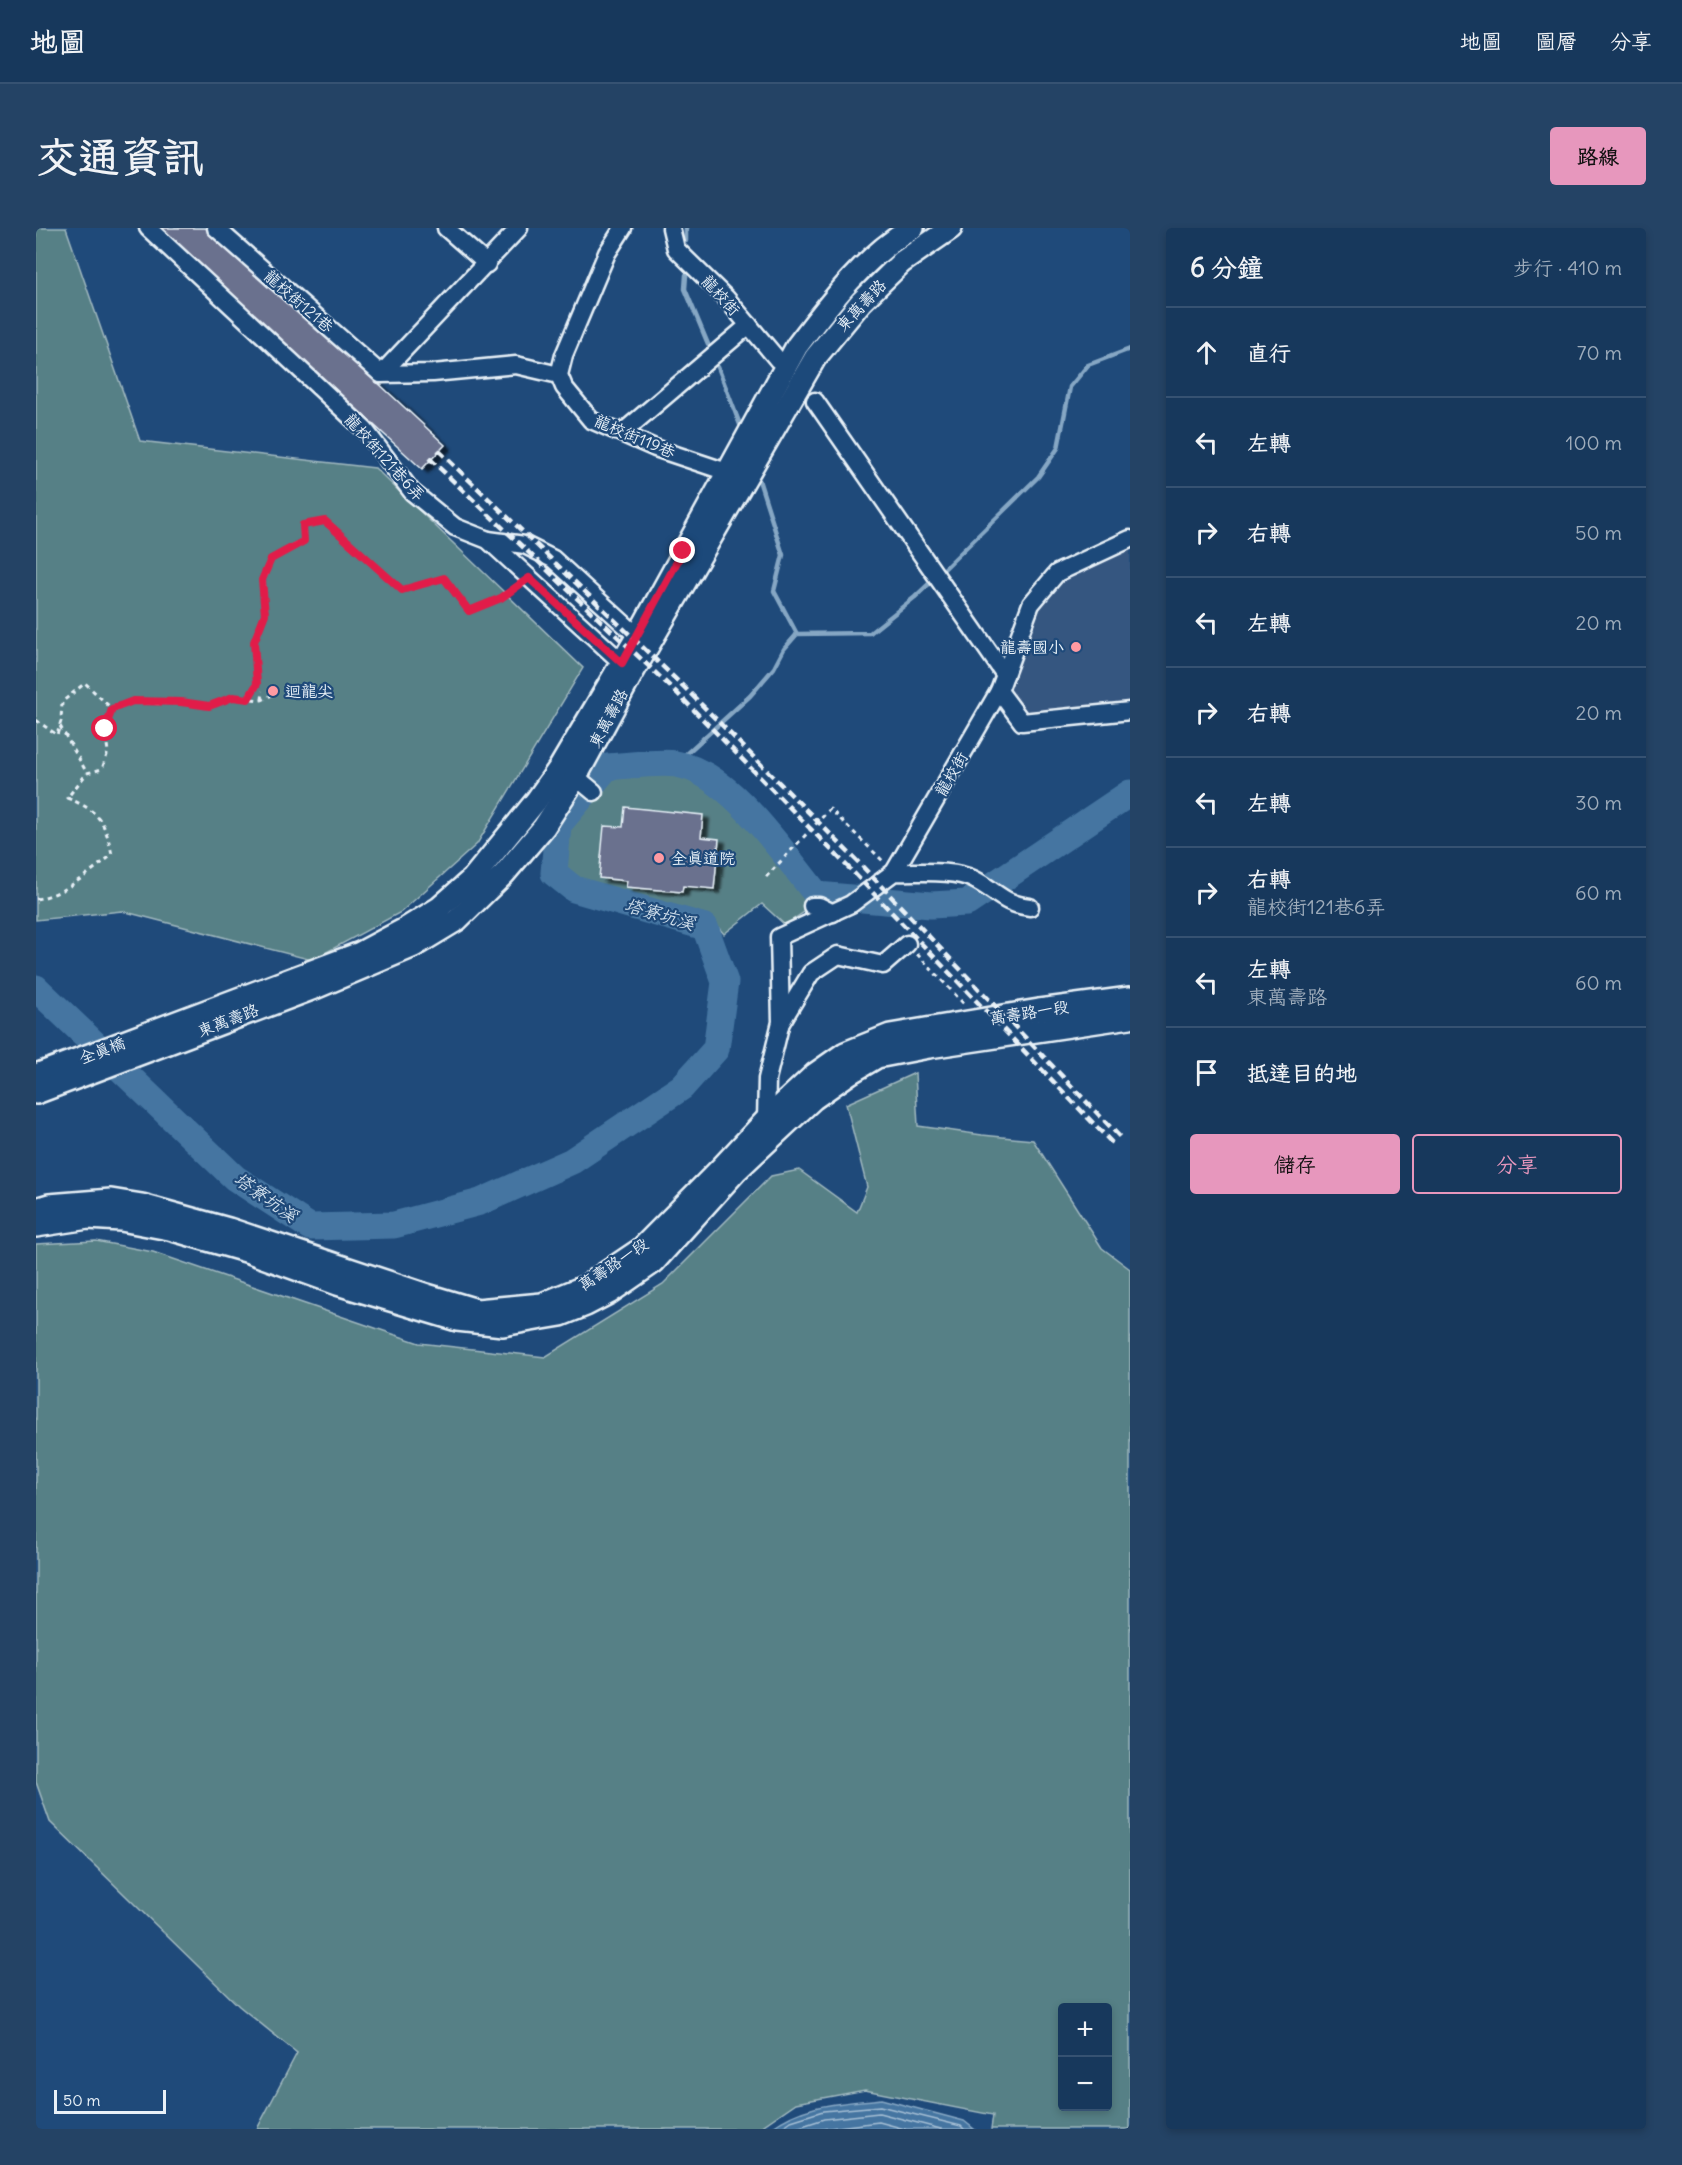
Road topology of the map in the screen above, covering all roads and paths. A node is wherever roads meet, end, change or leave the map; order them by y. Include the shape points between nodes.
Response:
1 (148, 228) edge
2 (216, 228) edge
3 (446, 228) edge
4 (519, 228) edge
5 (623, 228) edge
6 (671, 228) edge
7 (913, 228) edge
8 (951, 228) edge
9 (487, 264) junction
10 (748, 325) junction
11 (778, 360) dead end
12 (381, 374) junction
13 (559, 375) junction
14 (815, 401) dead end
15 (622, 433) junction
16 (736, 475) junction
17 (1130, 539) edge
18 (488, 540) junction
19 (529, 578) junction
20 (643, 642) junction
21 (627, 667) junction
22 (1005, 675) junction
23 (263, 691) dead end
24 (999, 691) junction
25 (272, 695) dead end
26 (248, 699) junction
27 (262, 700) junction
28 (112, 709) junction
29 (1130, 711) edge
30 (36, 720) edge
31 (60, 726) junction
32 (568, 772) junction
33 (87, 773) junction
34 (594, 792) dead end
35 (894, 872) junction
36 (766, 877) dead end
37 (36, 899) edge
38 (812, 906) dead end
39 (1030, 907) dead end
40 (832, 913) junction
41 (908, 944) joint
42 (1130, 998) edge
43 (975, 1004) dead end
44 (1130, 1017) edge
45 (781, 1022) junction
46 (161, 1037) junction
47 (43, 1072) edge
48 (36, 1093) edge
49 (771, 1127) junction
50 (36, 1209) edge
51 (36, 1226) edge

1 - 18 street, 龍校街121巷6弄 via 365,430 412,492 455,527
2 - 12 street, 龍校街121巷
3 - 9 street
4 - 9 street
5 - 13 street via 594,282
6 - 10 street, 龍校街 via 676,249
7 - 16 main road, 東萬壽路 via 866,264 797,346
8 - 16 main road, 東萬壽路 via 902,262 861,302 815,358
9 - 12 street
10 - 11 street, 龍校街
10 - 15 street
12 - 13 street via 516,365
13 - 15 street, 龍校街119巷 via 591,420
14 - 22 street
15 - 16 street, 龍校街119巷
16 - 20 main road, 東萬壽路
17 - 22 street, 龍校街 via 1057,573 1031,604
18 - 19 street, 龍校街121巷6弄
18 - 20 street via 525,546 553,559
19 - 21 street, 龍校街121巷6弄
19 - 26 path via 501,598 469,611 444,578 402,590 325,521 303,525 304,541 271,559 262,580 265,614 254,642 257,684
20 - 21 main road, 東萬壽路
21 - 32 main road, 東萬壽路
22 - 24 street, 龍校街
23 - 27 path
24 - 29 street via 1022,722
24 - 35 street, 龍校街
25 - 27 path
26 - 27 path
26 - 28 path via 233,697 209,706 133,701
28 - 31 path via 85,683 62,702
28 - 33 path via 105,729 108,752 102,769
30 - 31 path via 57,735
31 - 33 path
32 - 34 street
32 - 46 main road, 東萬壽路 via 544,827 457,920 414,946 317,987
33 - 37 path via 67,798 101,818 112,855 68,888
35 - 36 path via 830,809
35 - 39 street via 960,874 1009,902
35 - 40 street, 龍校街
38 - 40 street
40 - 45 street, 龍校街 via 779,937
41 - 43 path via 964,1004
41 - 45 street via 883,965 838,955 811,973
42 - 49 main road, 萬壽路一段 via 890,1035 846,1053 815,1074
44 - 49 main road, 萬壽路一段 via 877,1057
45 - 49 street, 龍校街 via 767,1079
46 - 47 main road, 全真橋
46 - 48 main road, 全真橋 via 82,1076
49 - 50 main road, 萬壽路一段 via 721,1168 641,1249 586,1286 543,1304 477,1310 220,1226 142,1205 111,1200
49 - 51 main road, 萬壽路一段 via 654,1262 586,1305 561,1315 503,1326 457,1320 169,1229 88,1218

